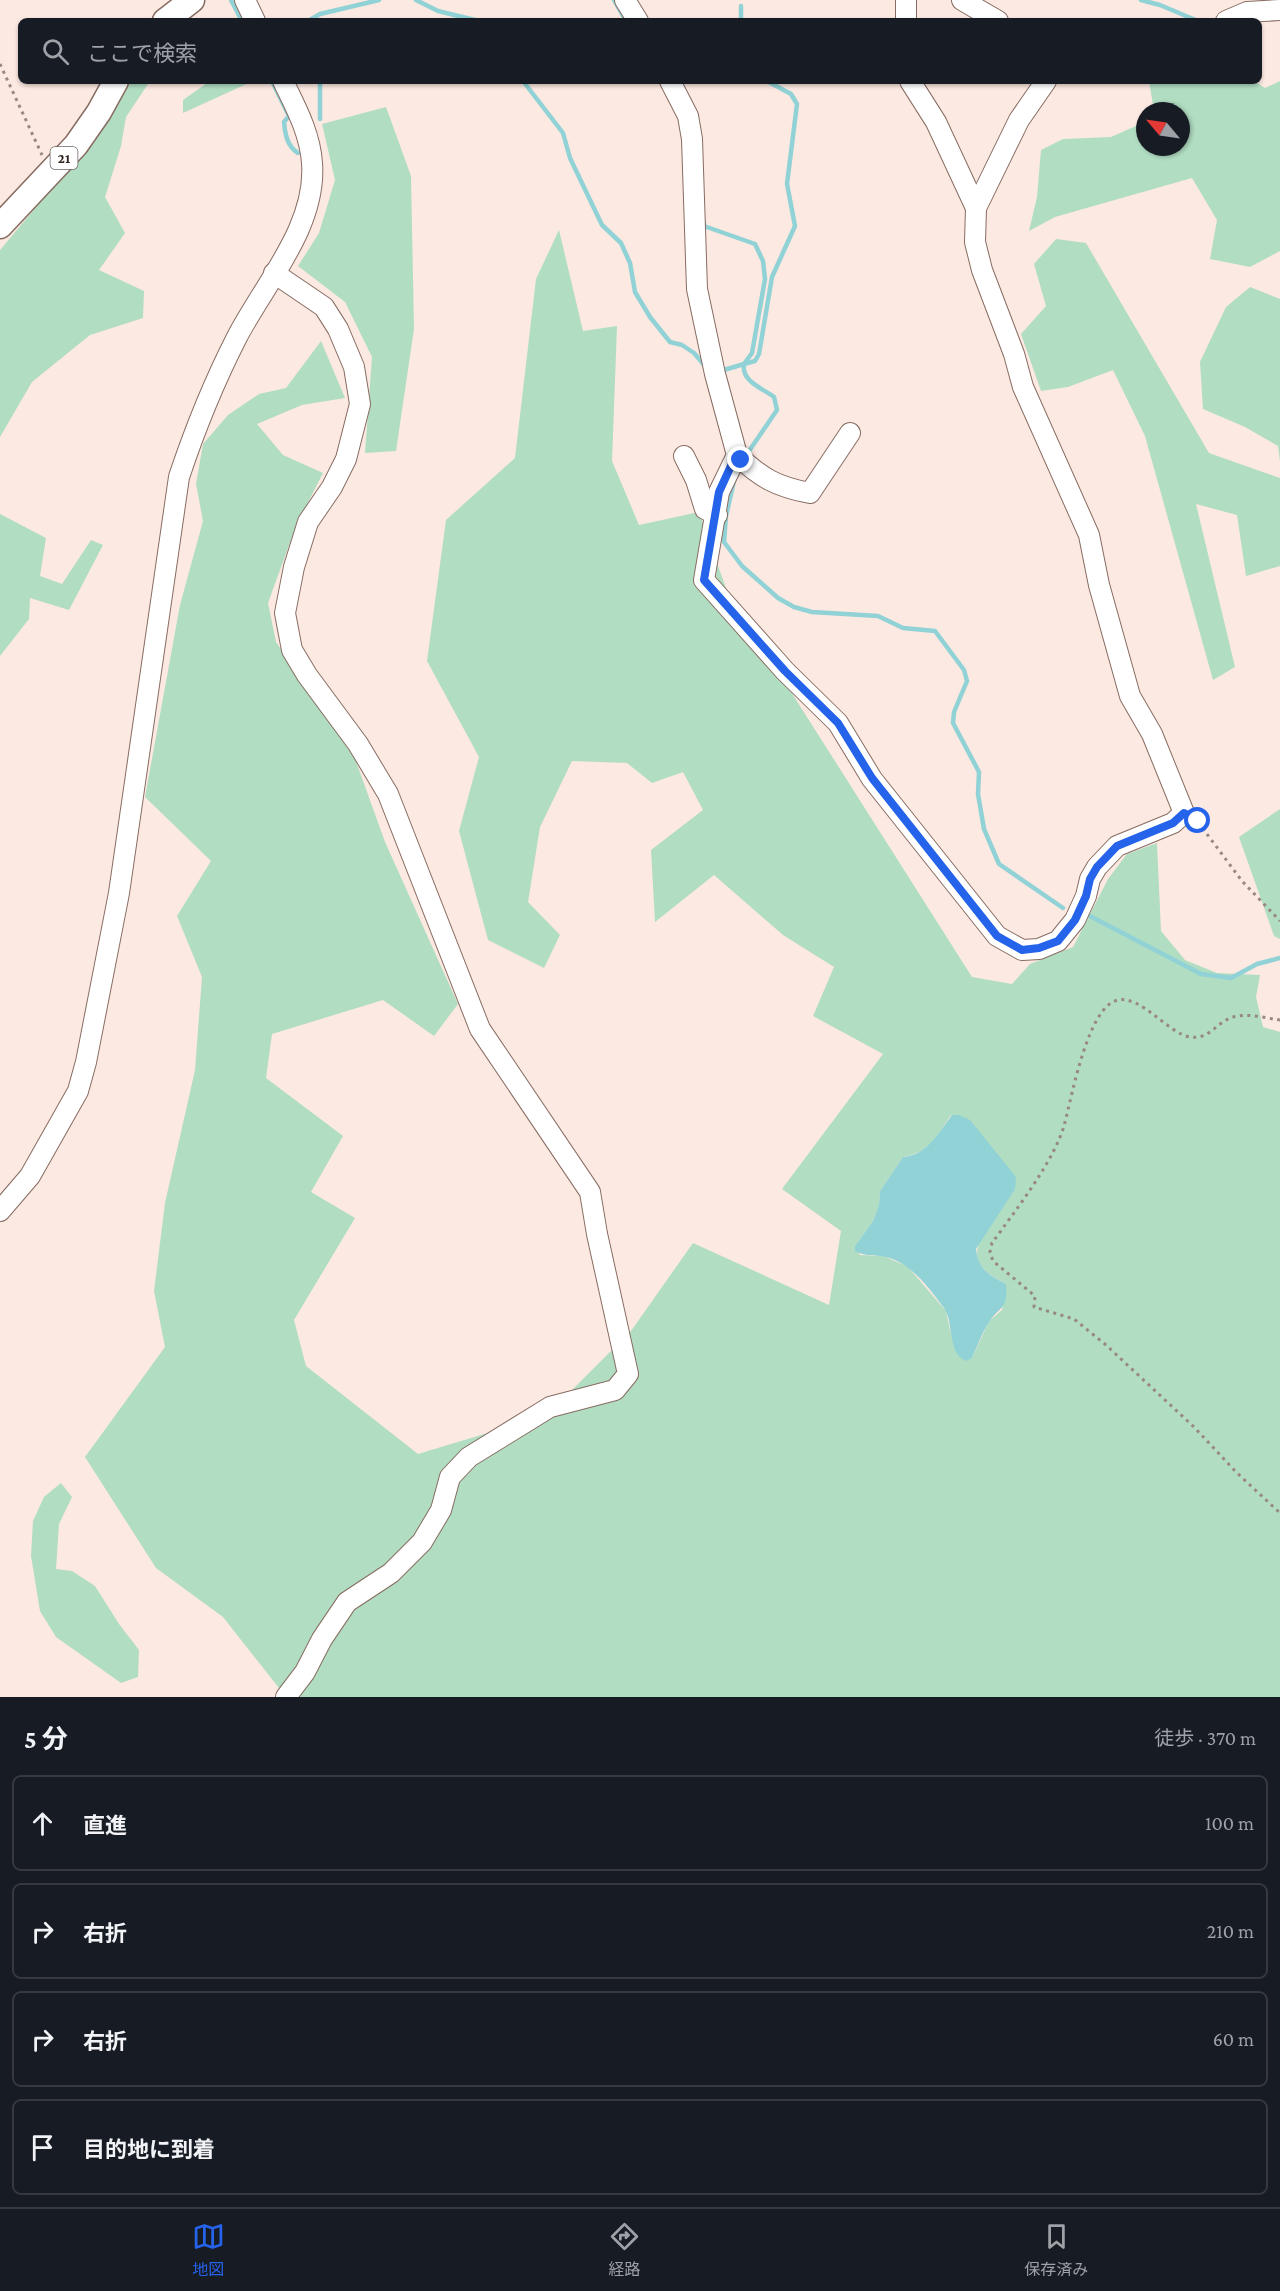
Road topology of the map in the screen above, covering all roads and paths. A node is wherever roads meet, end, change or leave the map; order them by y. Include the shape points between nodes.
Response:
1 (192, 0) edge
2 (245, 0) edge
3 (625, 0) edge
4 (906, 0) edge
5 (962, 0) edge
6 (1280, 10) edge
7 (169, 18) edge
8 (254, 18) edge
9 (636, 18) edge
10 (906, 18) edge
11 (993, 18) edge
12 (1233, 18) edge
13 (0, 64) edge
14 (114, 84) edge
15 (284, 84) edge
16 (672, 84) edge
17 (912, 84) edge
18 (1044, 84) edge
19 (50, 173) junction
20 (976, 208) junction
21 (0, 226) edge
22 (274, 273) junction
23 (850, 433) dead end
24 (684, 456) dead end
25 (741, 460) junction
26 (717, 514) junction
27 (1184, 813) junction
28 (1280, 921) edge
29 (1280, 1020) edge
30 (1, 1210) edge
31 (1280, 1513) edge
32 (286, 1697) edge

1 - 7 main road
2 - 8 street
3 - 9 street
4 - 10 street
5 - 11 street
6 - 12 street via 1247,12
13 - 19 path
14 - 19 main road, 21 via 76,145
15 - 22 street via 308,136 311,184 304,218
16 - 25 street via 688,116 692,140 697,289 714,369
17 - 20 street via 936,122
18 - 20 street via 1019,120
19 - 21 main road, 21
20 - 27 street via 975,242 982,270 1023,387 1089,535 1130,696 1152,734
22 - 30 street via 195,428 179,477 119,893 81,1082 30,1176
22 - 32 street via 324,308 338,329 354,367 360,404 346,459 308,522 294,567 285,613 292,650 358,744 388,795 480,1029 590,1192 628,1374 615,1390 550,1407 469,1457 450,1477 441,1510 422,1542 391,1574 347,1602
23 - 25 street via 810,493 786,489
24 - 26 street via 705,509
25 - 26 street via 719,492
26 - 27 street via 704,580 785,671 838,723 872,778 997,936 1022,950 1058,941 1075,920 1090,879 1117,846 1173,823
27 - 28 path via 1198,821 1242,881
29 - 31 path via 1249,1015 1230,1018 1203,1037 1188,1037 1131,1001 1118,1000 1108,1006 1086,1043 1063,1132 990,1252 993,1261 1035,1296 1034,1307 1074,1319 1106,1345

